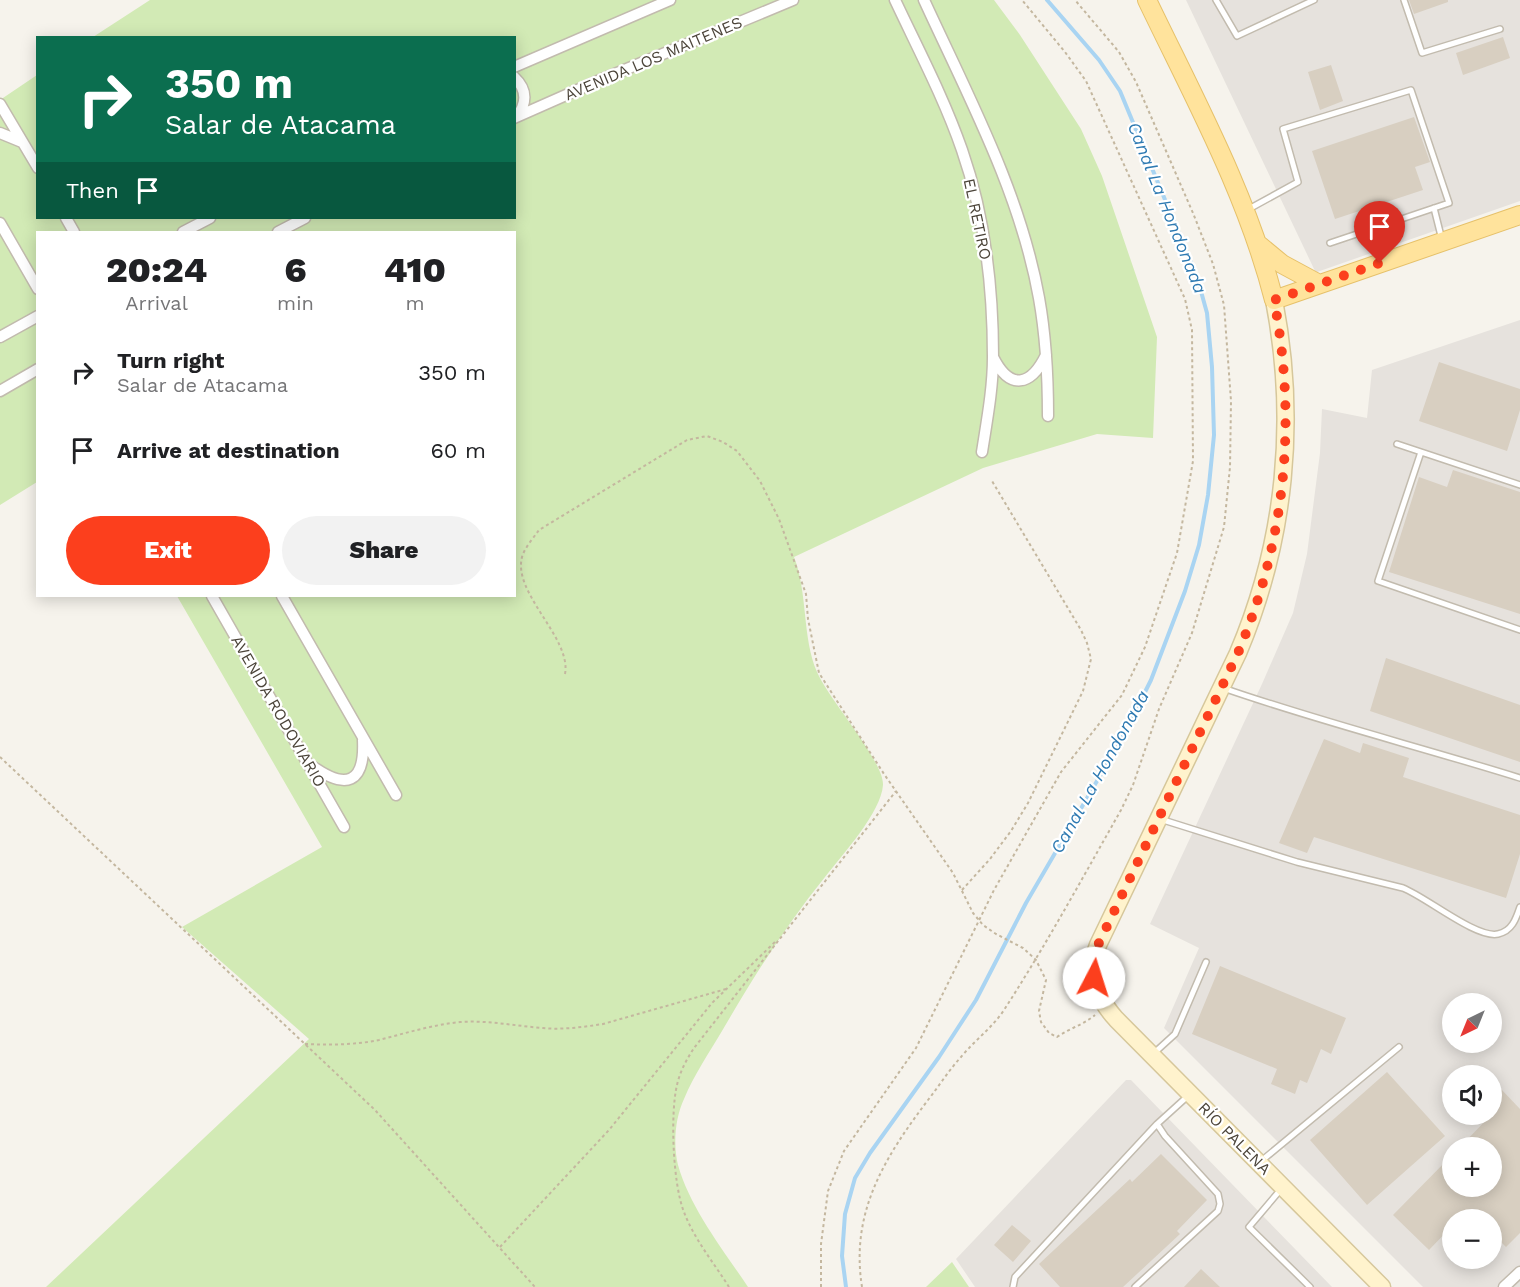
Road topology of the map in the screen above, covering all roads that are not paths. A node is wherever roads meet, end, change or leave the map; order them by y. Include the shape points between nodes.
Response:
1 (670, 0) edge
2 (793, 0) edge
3 (895, 0) edge
4 (924, 0) edge
5 (1147, 0) edge
6 (1216, 0) edge
7 (1314, 0) edge
8 (1404, 0) edge
9 (1500, 29) dead end
10 (516, 66) edge
11 (516, 80) edge
12 (0, 104) edge
13 (516, 117) edge
14 (516, 118) edge
15 (0, 133) edge
16 (22, 142) junction
17 (36, 165) edge
18 (1434, 208) junction
19 (1246, 210) junction
20 (1520, 215) edge
21 (208, 219) edge
22 (303, 219) edge
23 (0, 223) edge
24 (185, 231) edge
25 (280, 231) edge
26 (1442, 242) junction
27 (1330, 243) dead end
28 (1259, 245) junction
29 (1319, 284) junction
30 (36, 286) edge
31 (1274, 300) junction
32 (36, 317) edge
33 (0, 338) edge
34 (1047, 354) junction
35 (993, 357) junction
36 (36, 370) edge
37 (0, 391) edge
38 (1048, 416) dead end
39 (1397, 444) dead end
40 (982, 452) dead end
41 (1421, 452) junction
42 (1520, 486) edge
43 (213, 597) edge
44 (283, 597) edge
45 (1520, 630) edge
46 (1221, 688) junction
47 (363, 737) junction
48 (309, 764) junction
49 (1520, 778) edge
50 (396, 795) dead end
51 (1159, 819) junction
52 (344, 827) dead end
53 (1520, 907) edge
54 (1206, 962) dead end
55 (1399, 1047) dead end
56 (1152, 1055) junction
57 (1191, 1094) junction
58 (1157, 1124) junction
59 (1259, 1163) junction
60 (1282, 1187) junction
61 (1520, 1272) edge
62 (1014, 1287) edge
63 (1135, 1287) edge
64 (1310, 1287) edge
65 (1382, 1287) edge
66 (1504, 1287) edge

1 - 10 street
2 - 14 street, AVENIDA LOS MAITENES
3 - 35 street, EL RETIRO via 951,122 971,180 987,259
4 - 34 street, EL RETIRO via 1015,207 1039,296
5 - 19 main road
6 - 7 lane via 1237,36
8 - 9 lane via 1422,53
11 - 13 street via 525,95 524,106
12 - 16 street
15 - 16 street
16 - 17 street
18 - 19 lane via 1449,203 1411,90 1283,129 1298,182
18 - 26 lane
18 - 27 lane
19 - 28 main road
20 - 26 main road
21 - 24 street
22 - 25 street
23 - 30 street
26 - 29 main road
28 - 29 main road via 1282,264
28 - 31 main road
29 - 31 main road
31 - 46 main road via 1286,406 1281,497 1260,593
32 - 33 street
34 - 35 street via 1035,374 1019,382 1004,373
34 - 38 street, EL RETIRO
35 - 40 street, EL RETIRO
36 - 37 street
39 - 41 lane
41 - 42 lane
41 - 45 lane via 1378,581
43 - 48 street, AVENIDA RODOVIARIO
44 - 47 street
46 - 49 lane
46 - 51 main road
47 - 48 street via 361,765 350,780 330,777
47 - 50 street
48 - 52 street, AVENIDA RODOVIARIO
51 - 53 lane via 1297,862 1403,888 1483,932 1504,932 1516,921
51 - 56 main road, RÍO PALENA via 1092,965 1095,984 1106,1007
54 - 56 lane via 1175,1034
55 - 59 lane
56 - 57 main road, RÍO PALENA
57 - 58 lane
57 - 59 main road, RÍO PALENA
58 - 62 lane via 1015,1277
58 - 63 lane via 1218,1194 1220,1204 1218,1211
59 - 60 main road, RÍO PALENA
60 - 64 lane via 1249,1227
60 - 65 main road, RÍO PALENA
61 - 66 street

